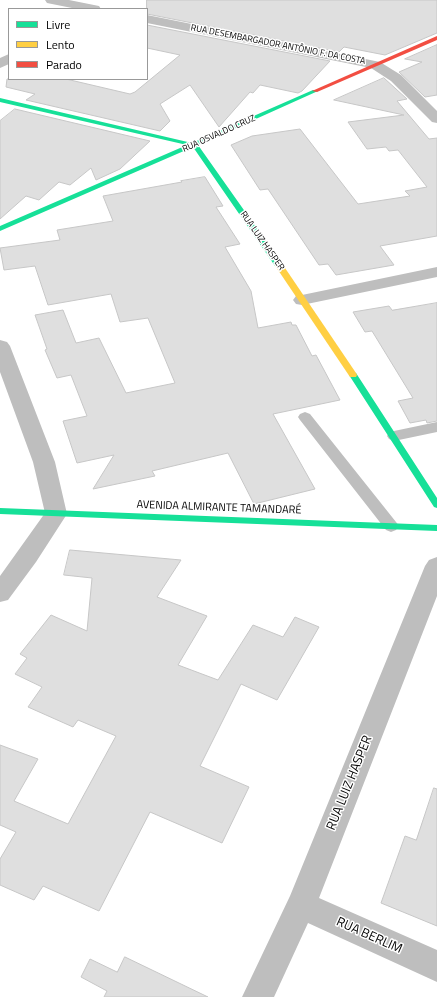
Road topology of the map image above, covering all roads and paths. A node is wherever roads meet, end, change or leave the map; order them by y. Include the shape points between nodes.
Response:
1 (51, 0) edge
2 (88, 6) edge
3 (148, 19) edge
4 (437, 38) edge
5 (376, 64) junction
6 (0, 100) edge
7 (437, 119) edge
8 (195, 145) junction
9 (0, 229) edge
10 (437, 272) edge
11 (302, 300) junction
12 (0, 346) edge
13 (305, 417) dead end
14 (437, 427) edge
15 (394, 436) junction
16 (437, 505) edge
17 (0, 511) edge
18 (56, 514) junction
19 (391, 526) junction
20 (437, 528) edge
21 (437, 566) edge
22 (0, 593) edge
23 (301, 906) junction
24 (437, 966) edge
25 (258, 997) edge

1 - 2 street
3 - 5 street, RUA DESEMBARGADOR ANTÔNIO F. DA COSTA
4 - 5 main road, RUA OSVALDO CRUZ
5 - 7 street, RUA DESEMBARGADOR ANTÔNIO F. DA COSTA via 396,78
5 - 8 main road, RUA OSVALDO CRUZ
6 - 8 main road
8 - 9 main road, RUA OSVALDO CRUZ
8 - 11 main road, RUA LUIZ HASPER
10 - 11 street
11 - 15 main road, RUA LUIZ HASPER
12 - 18 street via 44,462
13 - 19 lane
14 - 15 lane
15 - 16 main road, RUA LUIZ HASPER
17 - 18 main road, AVENIDA ALMIRANTE TAMANDARÉ
18 - 19 main road, AVENIDA ALMIRANTE TAMANDARÉ
18 - 22 street
19 - 20 main road, AVENIDA ALMIRANTE TAMANDARÉ
21 - 23 street, RUA LUIZ HASPER
23 - 24 street, RUA BERLIM
23 - 25 street, RUA LUIZ HASPER

